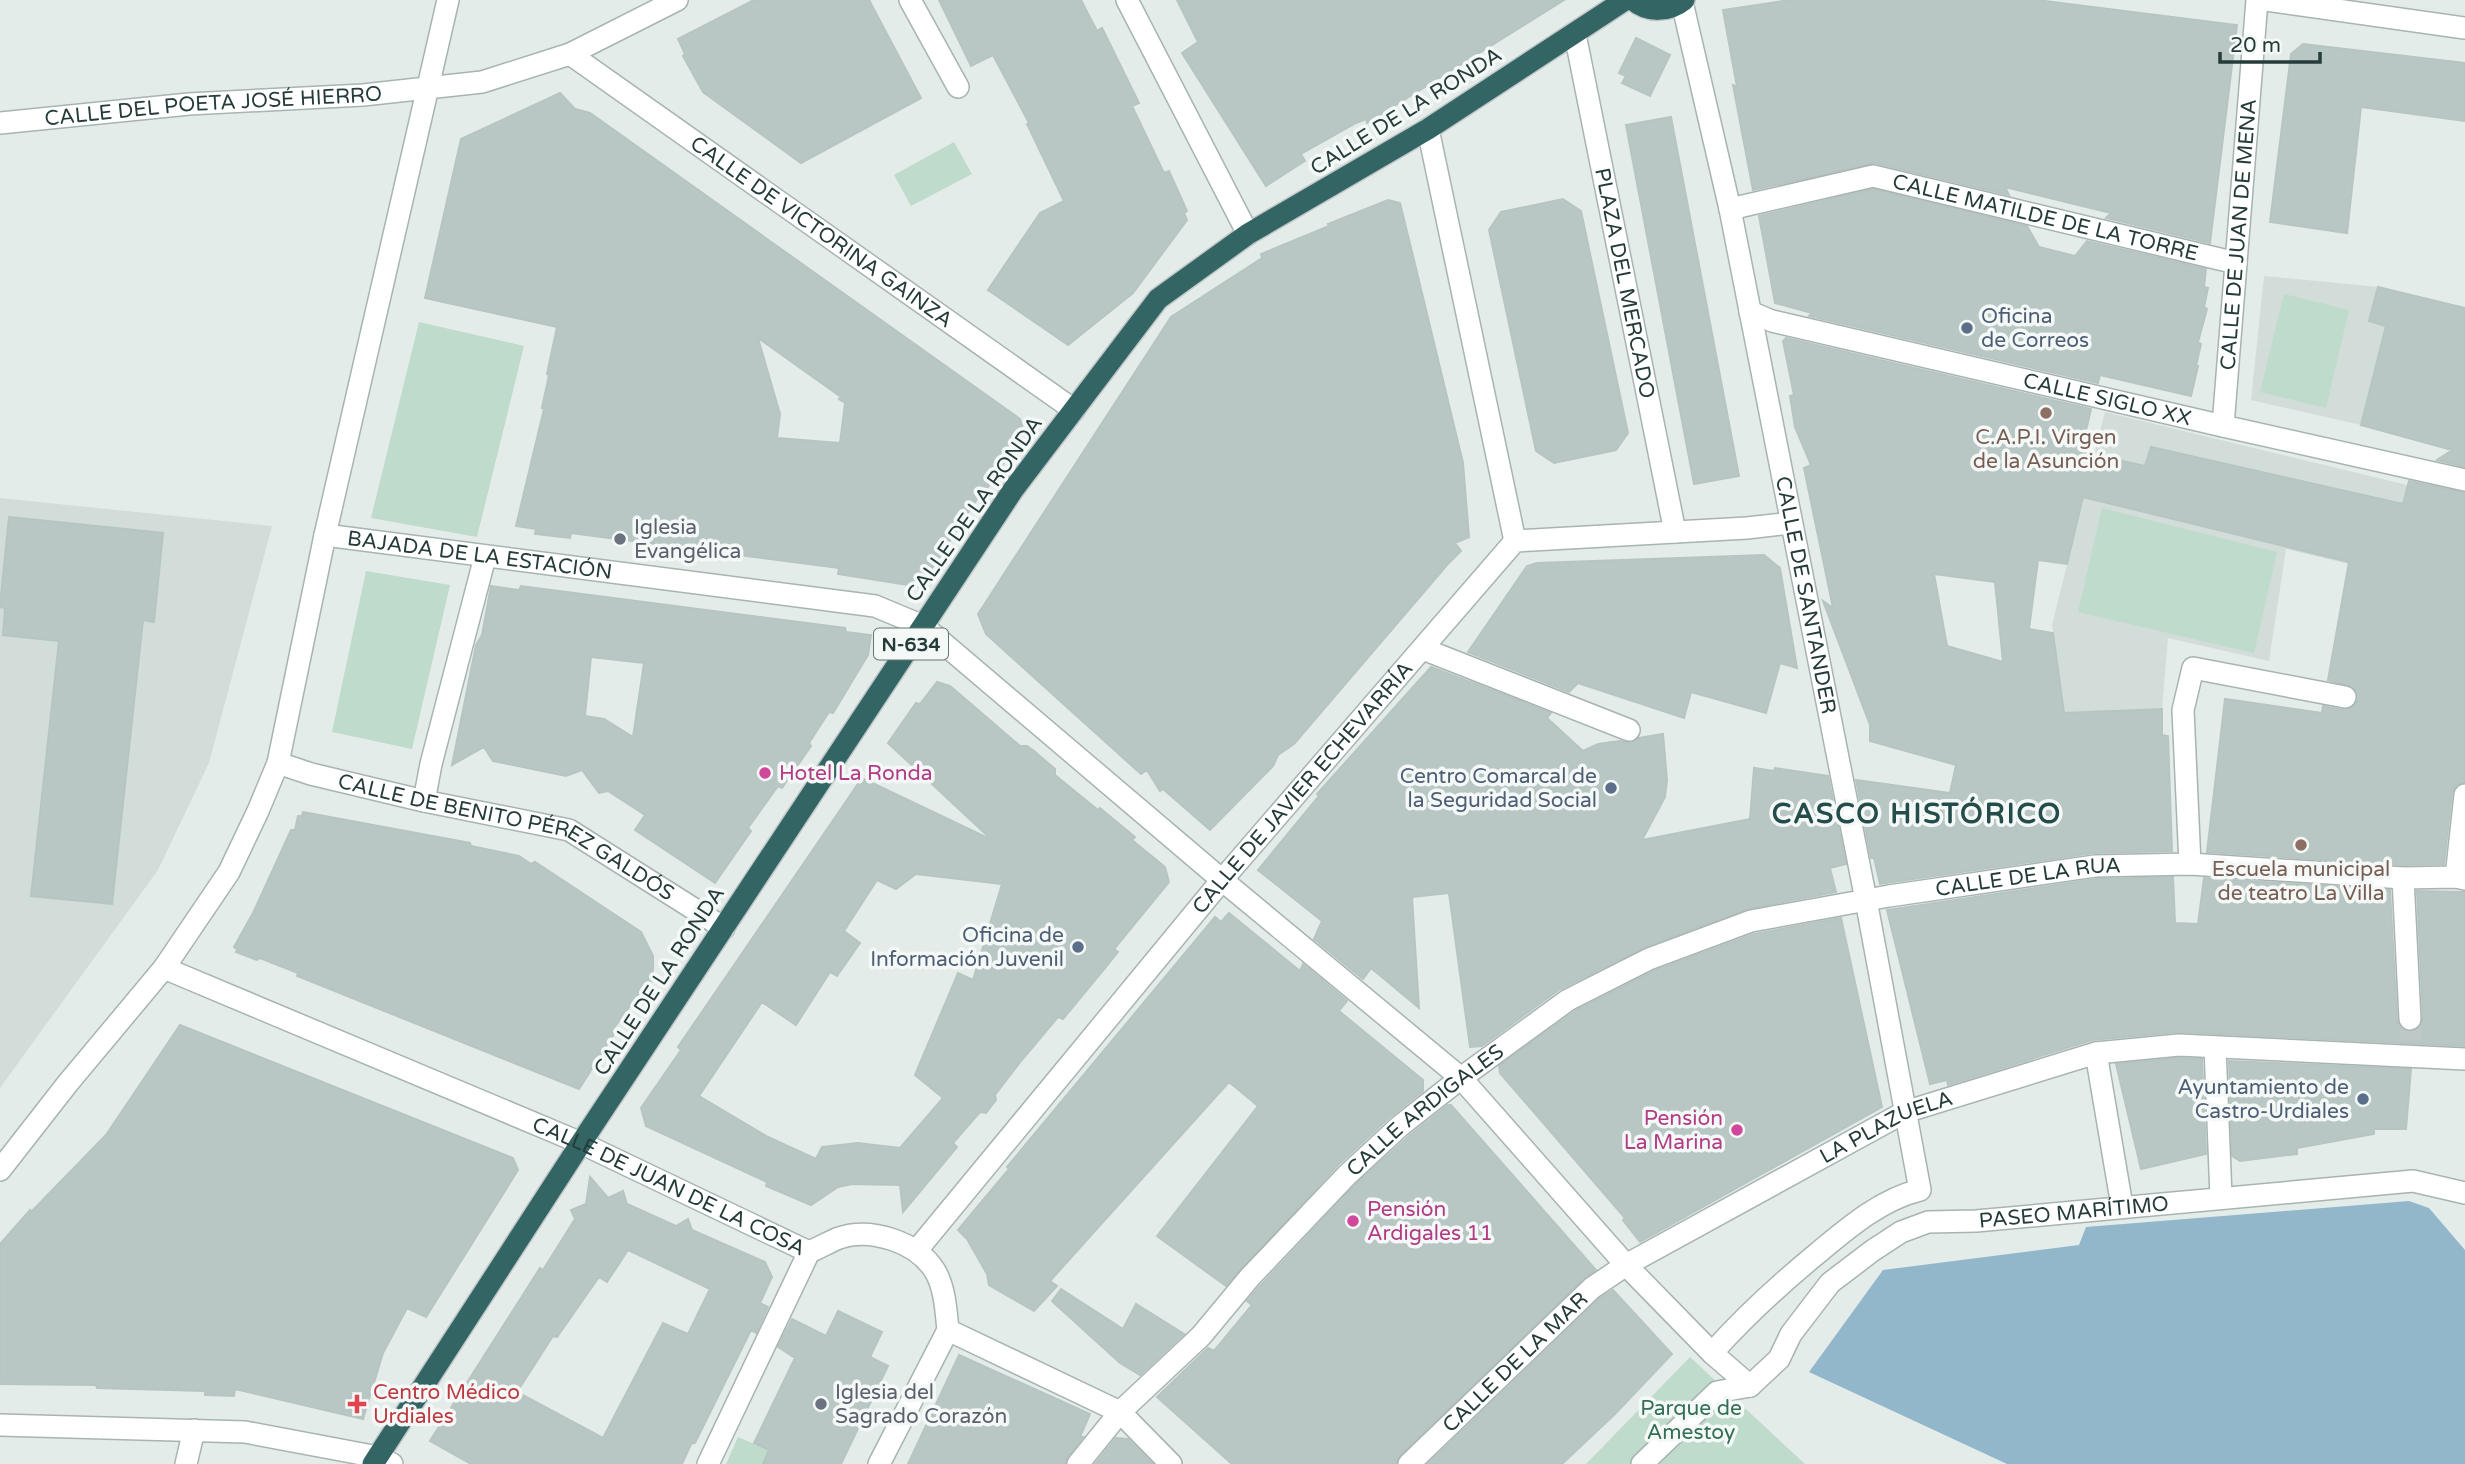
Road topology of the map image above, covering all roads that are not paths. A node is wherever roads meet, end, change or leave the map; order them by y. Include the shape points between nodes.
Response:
1 (448, 0) edge
2 (677, 0) edge
3 (910, 0) edge
4 (1127, 0) edge
5 (1625, 0) edge
6 (1633, 0) edge
7 (2257, 0) edge
8 (2266, 0) edge
9 (1683, 1) edge
10 (2465, 28) edge
11 (1576, 34) junction
12 (570, 54) junction
13 (427, 87) junction
14 (958, 87) dead end
15 (0, 123) edge
16 (1427, 130) junction
17 (1730, 209) junction
18 (1248, 234) junction
19 (2236, 263) junction
20 (1750, 312) junction
21 (1074, 410) junction
22 (2223, 426) junction
23 (2465, 480) edge
24 (1791, 523) junction
25 (1675, 532) junction
26 (325, 535) junction
27 (1515, 541) junction
28 (485, 557) junction
29 (923, 626) junction
30 (1423, 649) junction
31 (2345, 697) dead end
32 (1629, 730) dead end
33 (278, 763) junction
34 (2465, 795) edge
35 (424, 801) junction
36 (2190, 864) junction
37 (2403, 878) junction
38 (2460, 878) edge
39 (1222, 880) junction
40 (1867, 900) junction
41 (724, 928) junction
42 (164, 968) junction
43 (2410, 1020) tunnel mouth
44 (2215, 1047) junction
45 (2096, 1054) junction
46 (2465, 1059) edge
47 (1461, 1078) junction
48 (1905, 1112) junction
49 (581, 1143) junction
50 (0, 1170) edge
51 (2465, 1193) edge
52 (2221, 1197) junction
53 (2122, 1206) junction
54 (917, 1250) junction
55 (809, 1252) junction
56 (1626, 1265) junction
57 (948, 1329) junction
58 (1712, 1353) junction
59 (1750, 1385) junction
60 (1120, 1412) junction
61 (0, 1425) edge
62 (194, 1430) junction
63 (381, 1462) edge
64 (186, 1464) edge
65 (708, 1464) edge
66 (879, 1464) edge
67 (1077, 1464) edge
68 (1171, 1464) edge
69 (1409, 1464) edge
70 (1642, 1464) edge

1 - 13 street
2 - 12 street, CALLE DEL POETA JOSÉ HIERRO
3 - 14 street
4 - 18 street
5 - 11 highway, CALLE DE LA RONDA / N-634
6 - 9 highway via 1661,10
7 - 19 street, CALLE DE JUAN DE MENA
8 - 10 street
9 - 17 street, CALLE DE SANTANDER
11 - 16 highway, CALLE DE LA RONDA / N-634
11 - 25 street, PLAZA DEL MERCADO
12 - 13 street, CALLE DEL POETA JOSÉ HIERRO via 482,82
12 - 21 street, CALLE DE VICTORINA GAINZA
13 - 15 street, CALLE DEL POETA JOSÉ HIERRO
13 - 26 street
16 - 18 highway, CALLE DE LA RONDA / N-634
16 - 27 street
17 - 19 street, CALLE MATILDE DE LA TORRE via 1873,176
17 - 20 street, CALLE DE SANTANDER
18 - 21 highway, CALLE DE LA RONDA / N-634 via 1158,299
19 - 22 street, CALLE DE JUAN DE MENA
20 - 22 street, CALLE SIGLO XX via 1772,321
20 - 24 street, CALLE DE SANTANDER
21 - 29 highway, CALLE DE LA RONDA / N-634 via 1013,490
22 - 23 street, CALLE SIGLO XX
24 - 25 street
24 - 40 street, CALLE DE SANTANDER
25 - 27 street
26 - 28 street, BAJADA DE LA ESTACIÓN
26 - 33 street
27 - 30 street, CALLE DE JAVIER ECHEVARRÍA
28 - 29 street, BAJADA DE LA ESTACIÓN via 875,606
28 - 35 street
29 - 39 street, BAJADA DE LA ESTACIÓN
29 - 41 highway, CALLE DE LA RONDA / N-634
30 - 32 street
30 - 39 street, CALLE DE JAVIER ECHEVARRÍA
31 - 36 street via 2193,668 2183,710
33 - 35 street, CALLE DE BENITO PÉREZ GALDÓS
33 - 42 street via 229,872
34 - 38 street
35 - 41 street, CALLE DE BENITO PÉREZ GALDÓS via 569,831
36 - 37 street, CALLE DE LA RUA
36 - 40 street, CALLE DE LA RUA via 2095,866
37 - 38 street, CALLE DE LA RUA
37 - 43 street
39 - 47 street, BAJADA DE LA ESTACIÓN
39 - 54 street, CALLE DE JAVIER ECHEVARRÍA
40 - 47 street, CALLE ARDIGALES via 1751,920 1649,959 1568,1000
40 - 48 street, CALLE DE SANTANDER
41 - 49 highway, CALLE DE LA RONDA / N-634
42 - 49 street, CALLE DE JUAN DE LA COSA
42 - 50 street
44 - 45 street, LA PLAZUELA via 2168,1045
44 - 46 street, LA PLAZUELA via 2411,1052
44 - 52 street
45 - 48 street, LA PLAZUELA
45 - 53 street
47 - 56 street, BAJADA DE LA ESTACIÓN
47 - 60 street, CALLE ARDIGALES via 1348,1175 1201,1335
48 - 56 street, LA PLAZUELA
48 - 58 street, CALLE DE SANTANDER via 1920,1190 1900,1195 1846,1229 1763,1298
49 - 55 street, CALLE DE JUAN DE LA COSA
49 - 63 highway, CALLE DE LA RONDA / N-634
51 - 52 street, PASEO MARÍTIMO via 2413,1181
52 - 53 street, PASEO MARÍTIMO
53 - 59 street, PASEO MARÍTIMO via 1928,1222 1901,1231 1830,1283 1791,1334 1779,1359
54 - 55 street, CALLE DE JUAN DE LA COSA via 876,1235 841,1238
54 - 57 street via 935,1272
55 - 65 street
56 - 58 street, BAJADA DE LA ESTACIÓN
56 - 69 street, CALLE DE LA MAR via 1592,1287
57 - 60 street
57 - 66 street
58 - 59 street, BAJADA DE LA ESTACIÓN
59 - 70 street via 1717,1392
60 - 67 street, CALLE ARDIGALES
60 - 68 street
61 - 62 street
62 - 63 street via 245,1432
62 - 64 street

